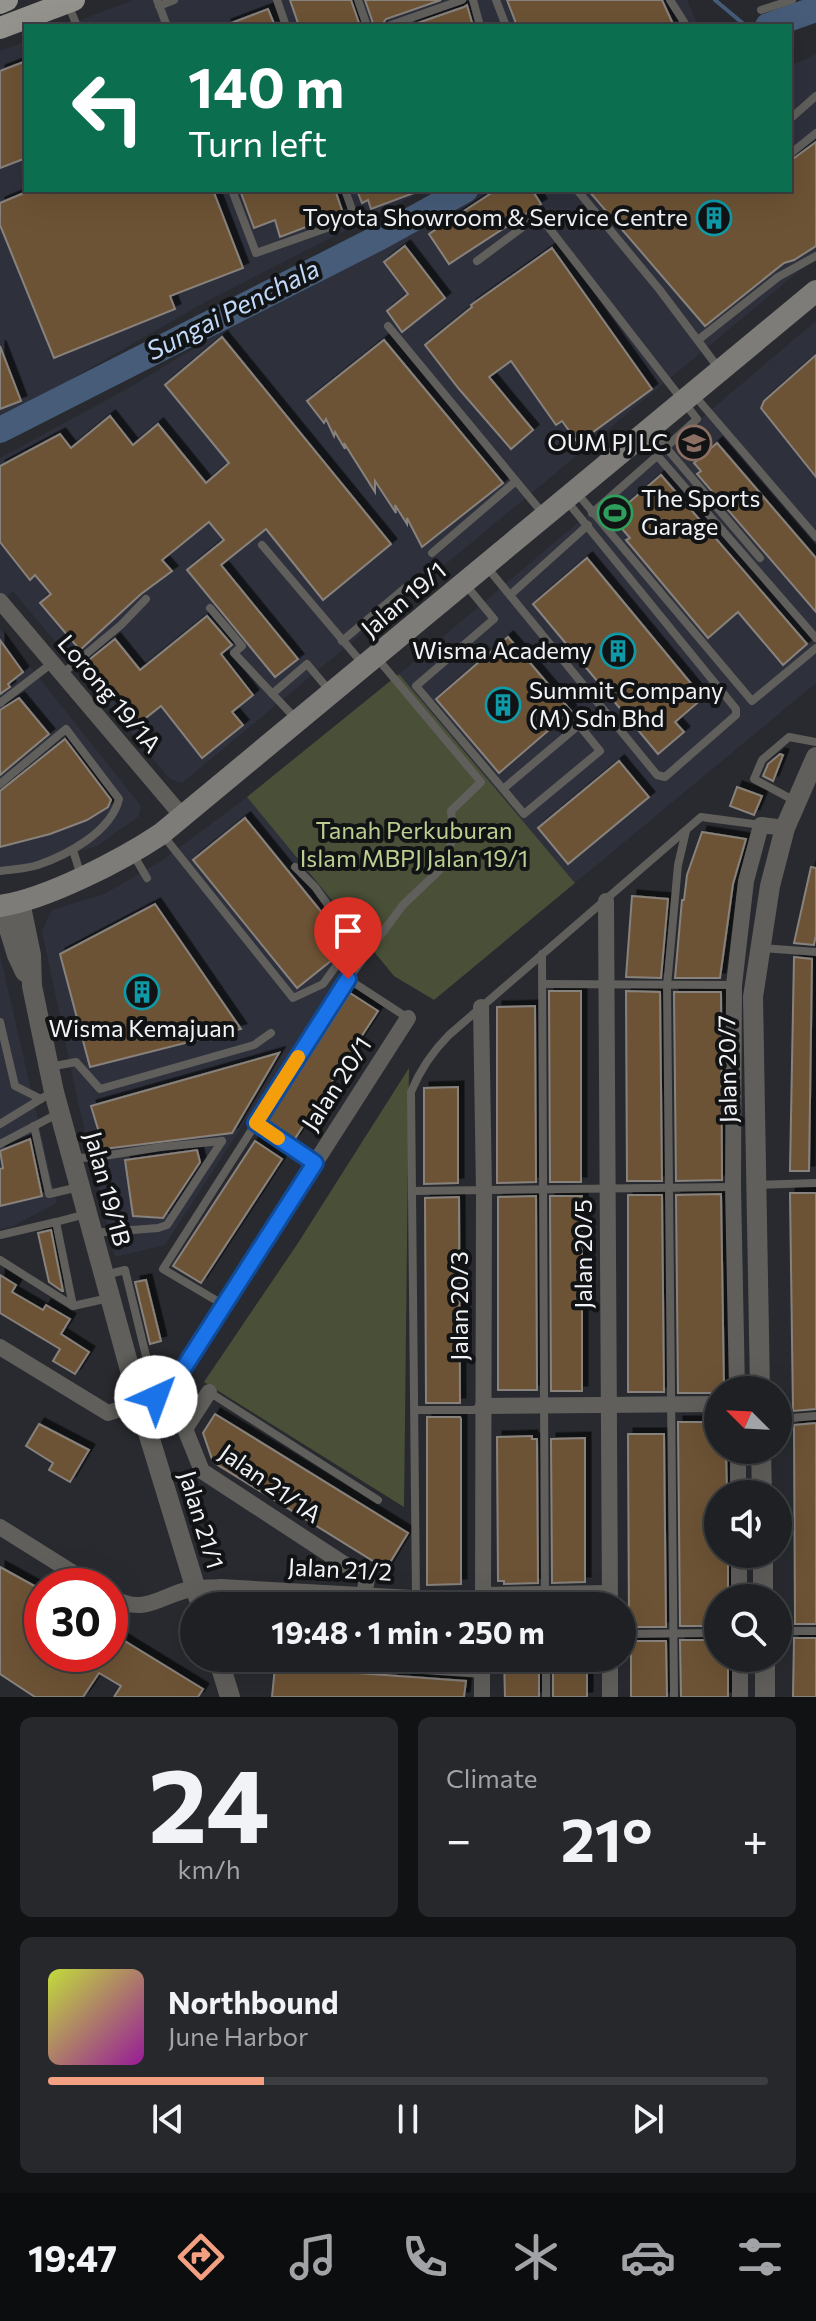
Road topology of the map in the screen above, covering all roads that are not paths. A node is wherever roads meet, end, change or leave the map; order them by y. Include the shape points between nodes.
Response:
1 (7, 0) edge
2 (174, 0) edge
3 (277, 0) edge
4 (358, 0) edge
5 (462, 0) edge
6 (473, 0) edge
7 (496, 0) edge
8 (670, 0) edge
9 (792, 0) edge
10 (71, 1) edge
11 (0, 3) edge
12 (158, 3) edge
13 (761, 10) dead end
14 (77, 24) edge
15 (166, 24) edge
16 (285, 24) edge
17 (366, 24) edge
18 (394, 24) edge
19 (479, 24) edge
20 (505, 24) edge
21 (684, 24) edge
22 (0, 28) edge
23 (816, 96) edge
24 (792, 117) edge
25 (816, 133) edge
26 (792, 148) edge
27 (233, 192) edge
28 (346, 192) edge
29 (579, 192) edge
30 (816, 256) edge
31 (477, 261) dead end
32 (816, 291) edge
33 (388, 326) dead end
34 (698, 340) junction
35 (721, 371) junction
36 (688, 397) junction
37 (646, 433) junction
38 (665, 448) junction
39 (657, 456) junction
40 (516, 481) junction
41 (571, 495) junction
42 (592, 513) junction
43 (545, 516) junction
44 (588, 525) junction
45 (816, 537) edge
46 (262, 545) dead end
47 (432, 553) dead end
48 (760, 558) dead end
49 (486, 566) junction
50 (464, 584) junction
51 (405, 588) dead end
52 (510, 595) junction
53 (146, 599) dead end
54 (0, 601) edge
55 (210, 608) dead end
56 (816, 638) edge
57 (342, 641) junction
58 (816, 648) edge
59 (370, 662) junction
60 (56, 669) junction
61 (332, 693) junction
62 (272, 694) junction
63 (0, 703) edge
64 (298, 722) junction
65 (816, 742) edge
66 (816, 757) edge
67 (0, 784) edge
68 (503, 789) junction
69 (795, 801) junction
70 (183, 817) junction
71 (761, 825) junction
72 (785, 828) junction
73 (686, 830) junction
74 (161, 834) junction
75 (73, 850) junction
76 (132, 853) junction
77 (295, 867) dead end
78 (0, 871) edge
79 (82, 877) junction
80 (147, 878) dead end
81 (606, 901) junction
82 (7, 904) edge
83 (758, 948) junction
84 (816, 952) edge
85 (542, 954) junction
86 (348, 979) junction
87 (542, 984) junction
88 (734, 985) junction
89 (607, 986) junction
90 (667, 986) junction
91 (481, 1007) junction
92 (408, 1018) joint
93 (0, 1022) edge
94 (271, 1033) dead end
95 (48, 1068) junction
96 (47, 1096) junction
97 (59, 1113) junction
98 (256, 1123) junction
99 (0, 1124) edge
100 (34, 1126) junction
101 (0, 1144) edge
102 (71, 1157) junction
103 (315, 1163) junction
104 (816, 1183) edge
105 (756, 1185) junction
106 (80, 1187) junction
107 (733, 1187) junction
108 (670, 1188) junction
109 (608, 1190) junction
110 (413, 1191) junction
111 (484, 1191) junction
112 (541, 1191) junction
113 (56, 1222) junction
114 (90, 1224) junction
115 (0, 1235) edge
116 (0, 1260) edge
117 (104, 1275) junction
118 (110, 1298) junction
119 (224, 1305) junction
120 (73, 1306) junction
121 (0, 1347) edge
122 (737, 1376) edge
123 (760, 1376) edge
124 (209, 1392) joint
125 (148, 1400) junction
126 (673, 1404) junction
127 (704, 1404) edge
128 (544, 1405) junction
129 (609, 1405) junction
130 (483, 1406) junction
131 (415, 1410) junction
132 (816, 1416) edge
133 (792, 1418) edge
134 (378, 1500) dead end
135 (0, 1527) edge
136 (65, 1568) edge
137 (545, 1590) junction
138 (197, 1592) edge
139 (365, 1592) edge
140 (416, 1592) edge
141 (482, 1592) edge
142 (532, 1592) edge
143 (561, 1592) edge
144 (610, 1592) edge
145 (180, 1600) edge
146 (128, 1605) edge
147 (792, 1631) edge
148 (816, 1631) edge
149 (674, 1633) junction
150 (704, 1633) edge
151 (636, 1634) edge
152 (222, 1672) edge
153 (482, 1672) edge
154 (546, 1672) edge
155 (610, 1672) edge
156 (740, 1672) edge
157 (765, 1672) edge
158 (230, 1697) edge
159 (482, 1697) edge
160 (546, 1697) edge
161 (610, 1697) edge
162 (674, 1697) edge
163 (740, 1697) edge
164 (765, 1697) edge

1 - 11 main road
2 - 12 lane
3 - 16 lane
4 - 17 lane
5 - 18 lane
6 - 19 lane
7 - 20 lane
8 - 21 lane
9 - 13 lane
10 - 14 lane
10 - 22 main road
12 - 15 lane
23 - 24 lane
25 - 26 lane
27 - 28 lane via 256,253 355,218
29 - 34 lane
30 - 34 lane via 778,277
31 - 36 lane via 539,215
32 - 35 main road, Jalan 19/1
33 - 40 lane
34 - 35 lane
35 - 36 main road, Jalan 19/1
36 - 37 main road, Jalan 19/1
36 - 38 lane via 697,419
36 - 45 lane
37 - 38 lane
37 - 39 lane
37 - 41 main road, Jalan 19/1
38 - 48 lane
39 - 42 lane
39 - 56 lane
40 - 43 lane
40 - 47 lane
41 - 42 lane
41 - 43 main road, Jalan 19/1
41 - 44 lane
42 - 58 lane via 752,701
43 - 49 main road, Jalan 19/1
44 - 52 lane
44 - 52 lane via 735,705 736,715 661,778
46 - 57 lane
49 - 50 main road, Jalan 19/1
49 - 52 lane
50 - 59 main road, Jalan 19/1
50 - 68 lane via 494,619 416,686
51 - 57 lane
53 - 60 lane via 121,625
54 - 60 street, Lorong 19/1A
55 - 62 lane via 242,646 234,653
57 - 59 lane
59 - 61 main road, Jalan 19/1
59 - 86 lane via 481,782 451,811 447,863 403,905
60 - 63 lane
60 - 70 street, Lorong 19/1A
61 - 62 lane via 307,664
61 - 64 main road, Jalan 19/1
62 - 64 lane
64 - 70 main road, Jalan 19/1
65 - 69 lane via 789,737 762,760 754,779
66 - 69 street, Jalan 20/7
67 - 75 lane via 66,729 119,799 105,824
68 - 68 lane via 524,814 600,751 579,725
69 - 72 street, Jalan 20/7
70 - 74 main road, Jalan 19/1
71 - 72 street
71 - 73 lane via 701,817
71 - 88 street, Jalan 20/7 via 746,881
72 - 83 street, Jalan 20/7
73 - 81 lane
73 - 90 lane
74 - 76 main road, Jalan 19/1
74 - 77 lane via 293,998 323,984 354,941
75 - 78 lane via 36,866
75 - 79 lane
76 - 79 main road, Jalan 19/1
76 - 80 lane
79 - 82 main road, Jalan 19/1
81 - 85 lane
81 - 89 street, Jalan 20/5
82 - 95 street, Jalan 19/1B via 31,955
83 - 84 lane
83 - 105 street, Jalan 20/7 via 753,997
85 - 87 lane
85 - 91 lane
86 - 92 lane
86 - 98 lane
87 - 89 lane
87 - 112 lane
88 - 90 lane
88 - 107 street, Jalan 20/7
89 - 90 lane
89 - 109 street, Jalan 20/5
90 - 108 lane
91 - 110 lane via 433,1051 411,1092
91 - 111 street, Jalan 20/3
92 - 103 street, Jalan 20/1
93 - 96 lane via 15,1086
94 - 95 lane via 254,1045 100,1089 76,1062
95 - 96 street, Jalan 19/1B
96 - 97 street, Jalan 19/1B
96 - 99 lane
97 - 100 lane
97 - 102 street, Jalan 19/1B
98 - 103 lane
98 - 119 lane via 163,1269
100 - 101 lane
100 - 106 lane via 49,1194
102 - 106 street, Jalan 19/1B
102 - 114 lane via 222,1141 167,1225
103 - 119 street, Jalan 20/1
104 - 105 lane
105 - 123 street, Jalan 20/7
106 - 114 street, Jalan 19/1B
107 - 108 lane
107 - 122 street, Jalan 20/7
108 - 109 lane
108 - 126 lane
109 - 112 lane
109 - 129 street, Jalan 20/5
110 - 111 lane
110 - 131 lane
111 - 112 lane
111 - 130 street, Jalan 20/3
112 - 128 lane
113 - 114 lane
113 - 115 lane
113 - 120 lane
114 - 117 street, Jalan 19/1B
116 - 120 lane
117 - 118 street, Jalan 19/1B
117 - 125 lane via 125,1270
118 - 120 lane
118 - 125 street, Jalan 19/1B
119 - 125 street, Jalan 20/1 via 167,1394
121 - 125 street via 108,1413
124 - 134 lane
124 - 139 street, Jalan 21/1A via 185,1429 202,1471 367,1579
125 - 138 street, Jalan 21/1
126 - 127 street
126 - 129 street
126 - 149 lane
128 - 129 street
128 - 130 street
128 - 137 lane
129 - 144 street, Jalan 20/5
130 - 131 lane
130 - 141 street, Jalan 20/3
131 - 140 lane
132 - 133 lane
135 - 136 street
137 - 142 lane
137 - 143 lane
145 - 146 street
147 - 148 lane
149 - 150 lane
149 - 151 lane
149 - 162 lane
152 - 158 street
153 - 159 street
154 - 160 lane
155 - 161 street
156 - 163 street
157 - 164 street

